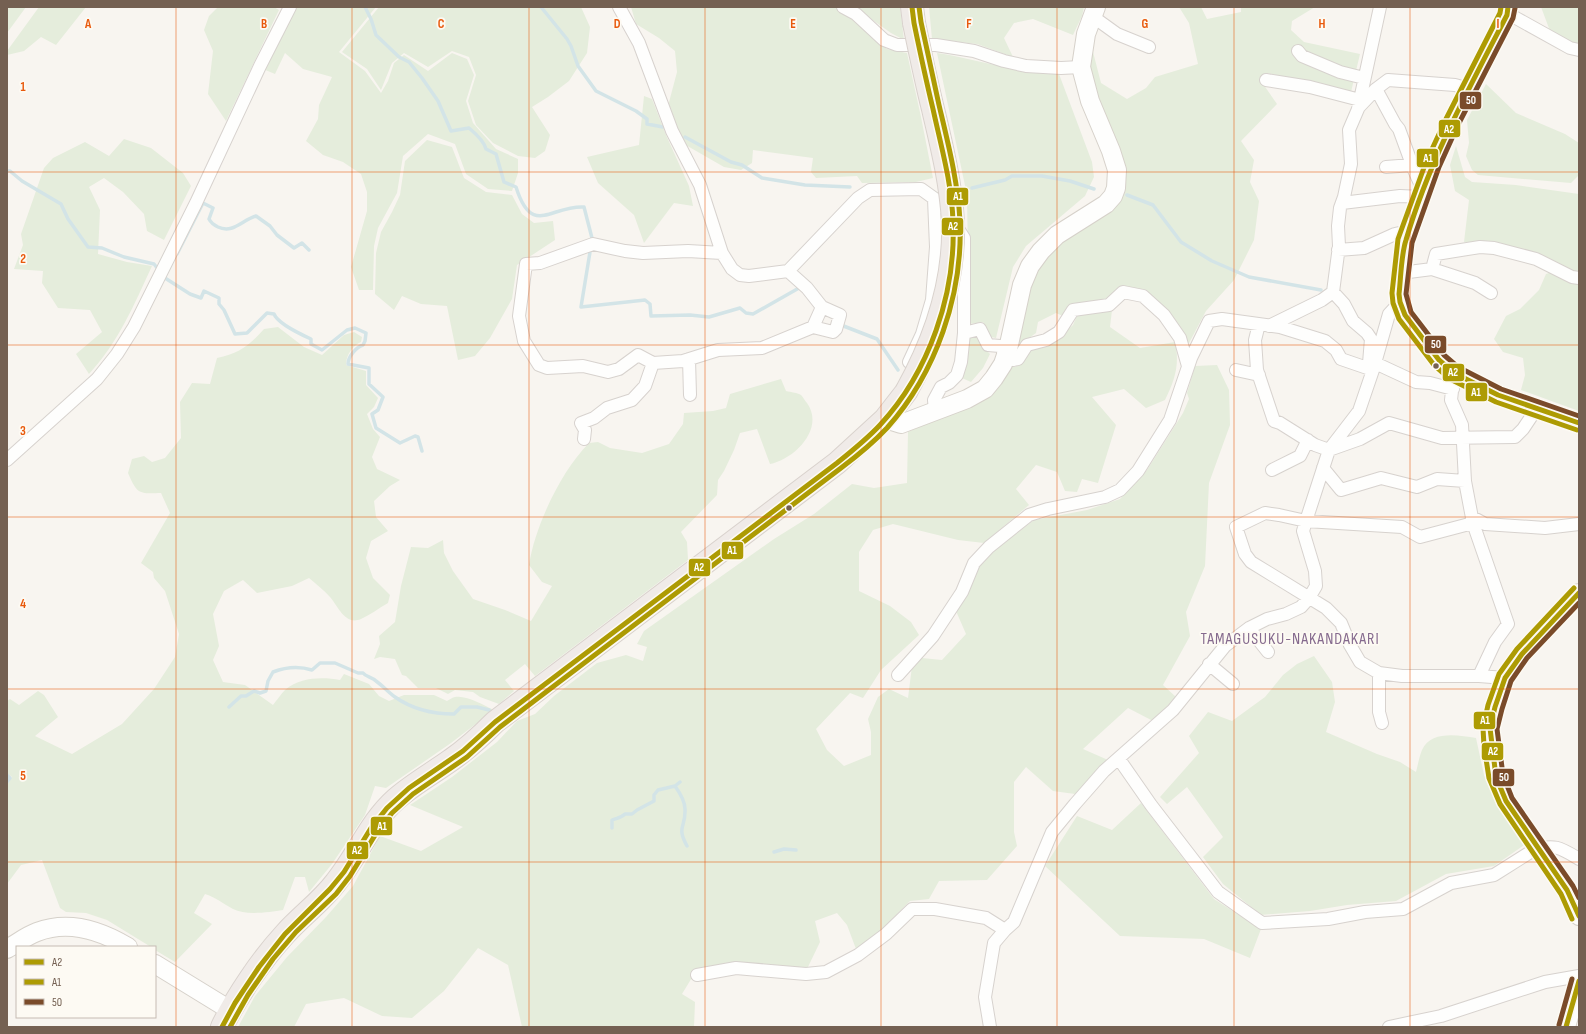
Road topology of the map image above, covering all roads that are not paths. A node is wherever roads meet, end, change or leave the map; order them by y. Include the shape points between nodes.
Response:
1 (290, 7) edge
2 (619, 7) edge
3 (843, 7) edge
4 (1380, 7) edge
5 (1508, 11) edge
6 (1094, 12) edge
7 (913, 15) edge
8 (1149, 47) dead end
9 (1579, 50) edge
10 (1298, 51) dead end
11 (1081, 67) junction
12 (1364, 78) junction
13 (1266, 80) dead end
14 (1376, 89) junction
15 (1469, 89) junction
16 (1359, 104) junction
17 (1412, 165) junction
18 (1386, 167) dead end
19 (1422, 193) junction
20 (934, 199) junction
21 (1342, 203) junction
22 (1408, 231) junction
23 (1338, 250) junction
24 (722, 253) junction
25 (1432, 269) junction
26 (788, 270) junction
27 (1401, 273) junction
28 (1579, 278) edge
29 (1333, 292) junction
30 (1491, 294) dead end
31 (1400, 302) junction
32 (822, 308) junction
33 (1264, 325) junction
34 (813, 327) junction
35 (964, 333) junction
36 (1006, 356) junction
37 (689, 359) junction
38 (909, 362) dead end
39 (653, 363) junction
40 (1188, 366) junction
41 (1372, 367) junction
42 (1236, 370) dead end
43 (1259, 375) junction
44 (1453, 381) junction
45 (690, 395) dead end
46 (1537, 408) junction
47 (935, 411) junction
48 (885, 419) junction
49 (1579, 423) edge
50 (1463, 438) junction
51 (584, 439) dead end
52 (1308, 440) junction
53 (1329, 450) junction
54 (7, 460) edge
55 (1323, 468) junction
56 (1272, 470) dead end
57 (1464, 481) junction
58 (1472, 520) junction
59 (1306, 521) junction
60 (1579, 524) edge
61 (1579, 593) edge
62 (1309, 598) junction
63 (1249, 628) junction
64 (1268, 652) dead end
65 (1209, 664) junction
66 (1379, 673) junction
67 (898, 675) dead end
68 (1479, 676) junction
69 (1505, 678) junction
70 (1233, 684) dead end
71 (1382, 723) dead end
72 (1119, 759) junction
73 (1538, 849) junction
74 (1579, 858) edge
75 (1579, 916) edge
76 (1005, 930) junction
77 (126, 946) edge
78 (7, 949) edge
79 (156, 965) edge
80 (697, 975) dead end
81 (1579, 976) edge
82 (1579, 981) edge
83 (226, 1019) edge
84 (990, 1027) edge
85 (1390, 1027) edge
86 (1566, 1027) edge

1 - 54 street via 196,203 134,326 117,354 97,379
2 - 24 street via 640,43 672,131 700,185
3 - 11 street via 856,14 884,40 898,45 974,51 1026,66
4 - 12 street
5 - 9 street via 1570,48
5 - 15 main road
6 - 8 street via 1117,34
6 - 11 main road via 1086,34
7 - 48 highway, bridge via 945,163 953,223 949,280 944,304 928,349 906,392
10 - 12 street via 1302,56 1340,72
11 - 36 main road via 1090,101 1117,170 1116,188 1106,204 1057,235 1030,266 1022,285
12 - 16 street
13 - 16 street via 1310,87
14 - 15 street via 1388,80 1456,85
14 - 16 street
14 - 17 street via 1399,129
15 - 19 main road
16 - 21 street via 1349,130 1351,164
17 - 18 street
17 - 19 street
19 - 21 street
19 - 22 main road
20 - 26 street via 922,189 870,190 858,198
20 - 35 street via 942,204 964,238
20 - 38 street via 936,247 932,300 922,334
21 - 23 street via 1338,226
22 - 23 street via 1364,248
22 - 27 main road
23 - 29 street
24 - 26 street via 732,269 740,275 761,276
24 - 39 street via 643,253 593,244 540,263 526,264 519,316 524,341 539,365 547,368 582,366 608,372 618,369 638,355
25 - 27 street
25 - 28 street via 1436,254 1480,247 1536,259 1572,278
25 - 30 street via 1475,283
26 - 32 street via 807,288
27 - 31 main road
29 - 33 street via 1322,300
29 - 41 street via 1344,304 1353,321 1371,339
31 - 41 street via 1389,314
31 - 44 main road via 1405,315
32 - 34 street
32 - 34 street via 840,315 836,330 832,332
33 - 40 street via 1222,319 1209,320
33 - 41 street via 1280,327 1325,341 1336,350 1341,359
33 - 43 street via 1255,340
34 - 37 street via 762,348 718,350
35 - 36 street via 980,329 988,345 1000,346
35 - 47 street via 957,375 941,387 934,400
36 - 40 street via 1012,360 1018,359 1027,345 1046,340 1059,332 1073,310 1110,305 1123,292 1144,296 1164,315 1180,338
36 - 47 main road via 985,389
37 - 39 street via 683,362
37 - 45 street
39 - 51 street via 645,386 632,400 607,408 594,418 581,423 585,430
40 - 67 street via 1170,420 1138,471 1120,490 1105,498 1029,515 989,547 974,563 962,592 933,636
41 - 44 street via 1416,382
41 - 53 street via 1359,411
42 - 43 street
43 - 52 street via 1274,421
44 - 46 main road
44 - 50 street via 1451,400 1462,425
46 - 49 main road
46 - 50 street via 1515,437
47 - 48 main road via 901,424
48 - 83 highway via 837,463 494,722 462,753 397,798 375,822 338,881 274,947
50 - 53 street via 1442,438 1389,424 1360,439
50 - 57 street
52 - 53 street
52 - 56 street via 1300,456
53 - 55 street
55 - 57 street via 1341,490 1380,478 1417,487 1437,479
55 - 59 street
57 - 58 street
58 - 59 street via 1420,537 1402,527
58 - 60 street via 1485,524 1545,528
58 - 68 street via 1508,624
59 - 62 street via 1303,531 1315,571 1316,586
59 - 62 street via 1266,513 1236,527 1245,554 1251,562
61 - 69 main road via 1522,654
62 - 63 street via 1301,607
62 - 66 street via 1326,608 1341,623 1360,662
63 - 64 street
63 - 65 street via 1225,646
65 - 70 street
65 - 72 street via 1173,710
66 - 68 street via 1402,676
66 - 71 street via 1379,712
68 - 69 street
69 - 73 main road via 1490,728 1496,777 1506,801
72 - 73 street via 1218,892 1262,923 1403,909 1451,883 1494,874
72 - 76 street via 1104,771 1052,832 1014,922
73 - 74 street via 1558,847
73 - 75 main road via 1574,902
76 - 80 street via 986,918 935,909 912,909 886,934 858,955 826,972 806,974 736,968
76 - 84 street via 994,943 987,978 985,1004
77 - 78 main road via 97,932 76,927 37,932
79 - 83 main road
81 - 85 street via 1545,982 1441,1016
82 - 86 main road

